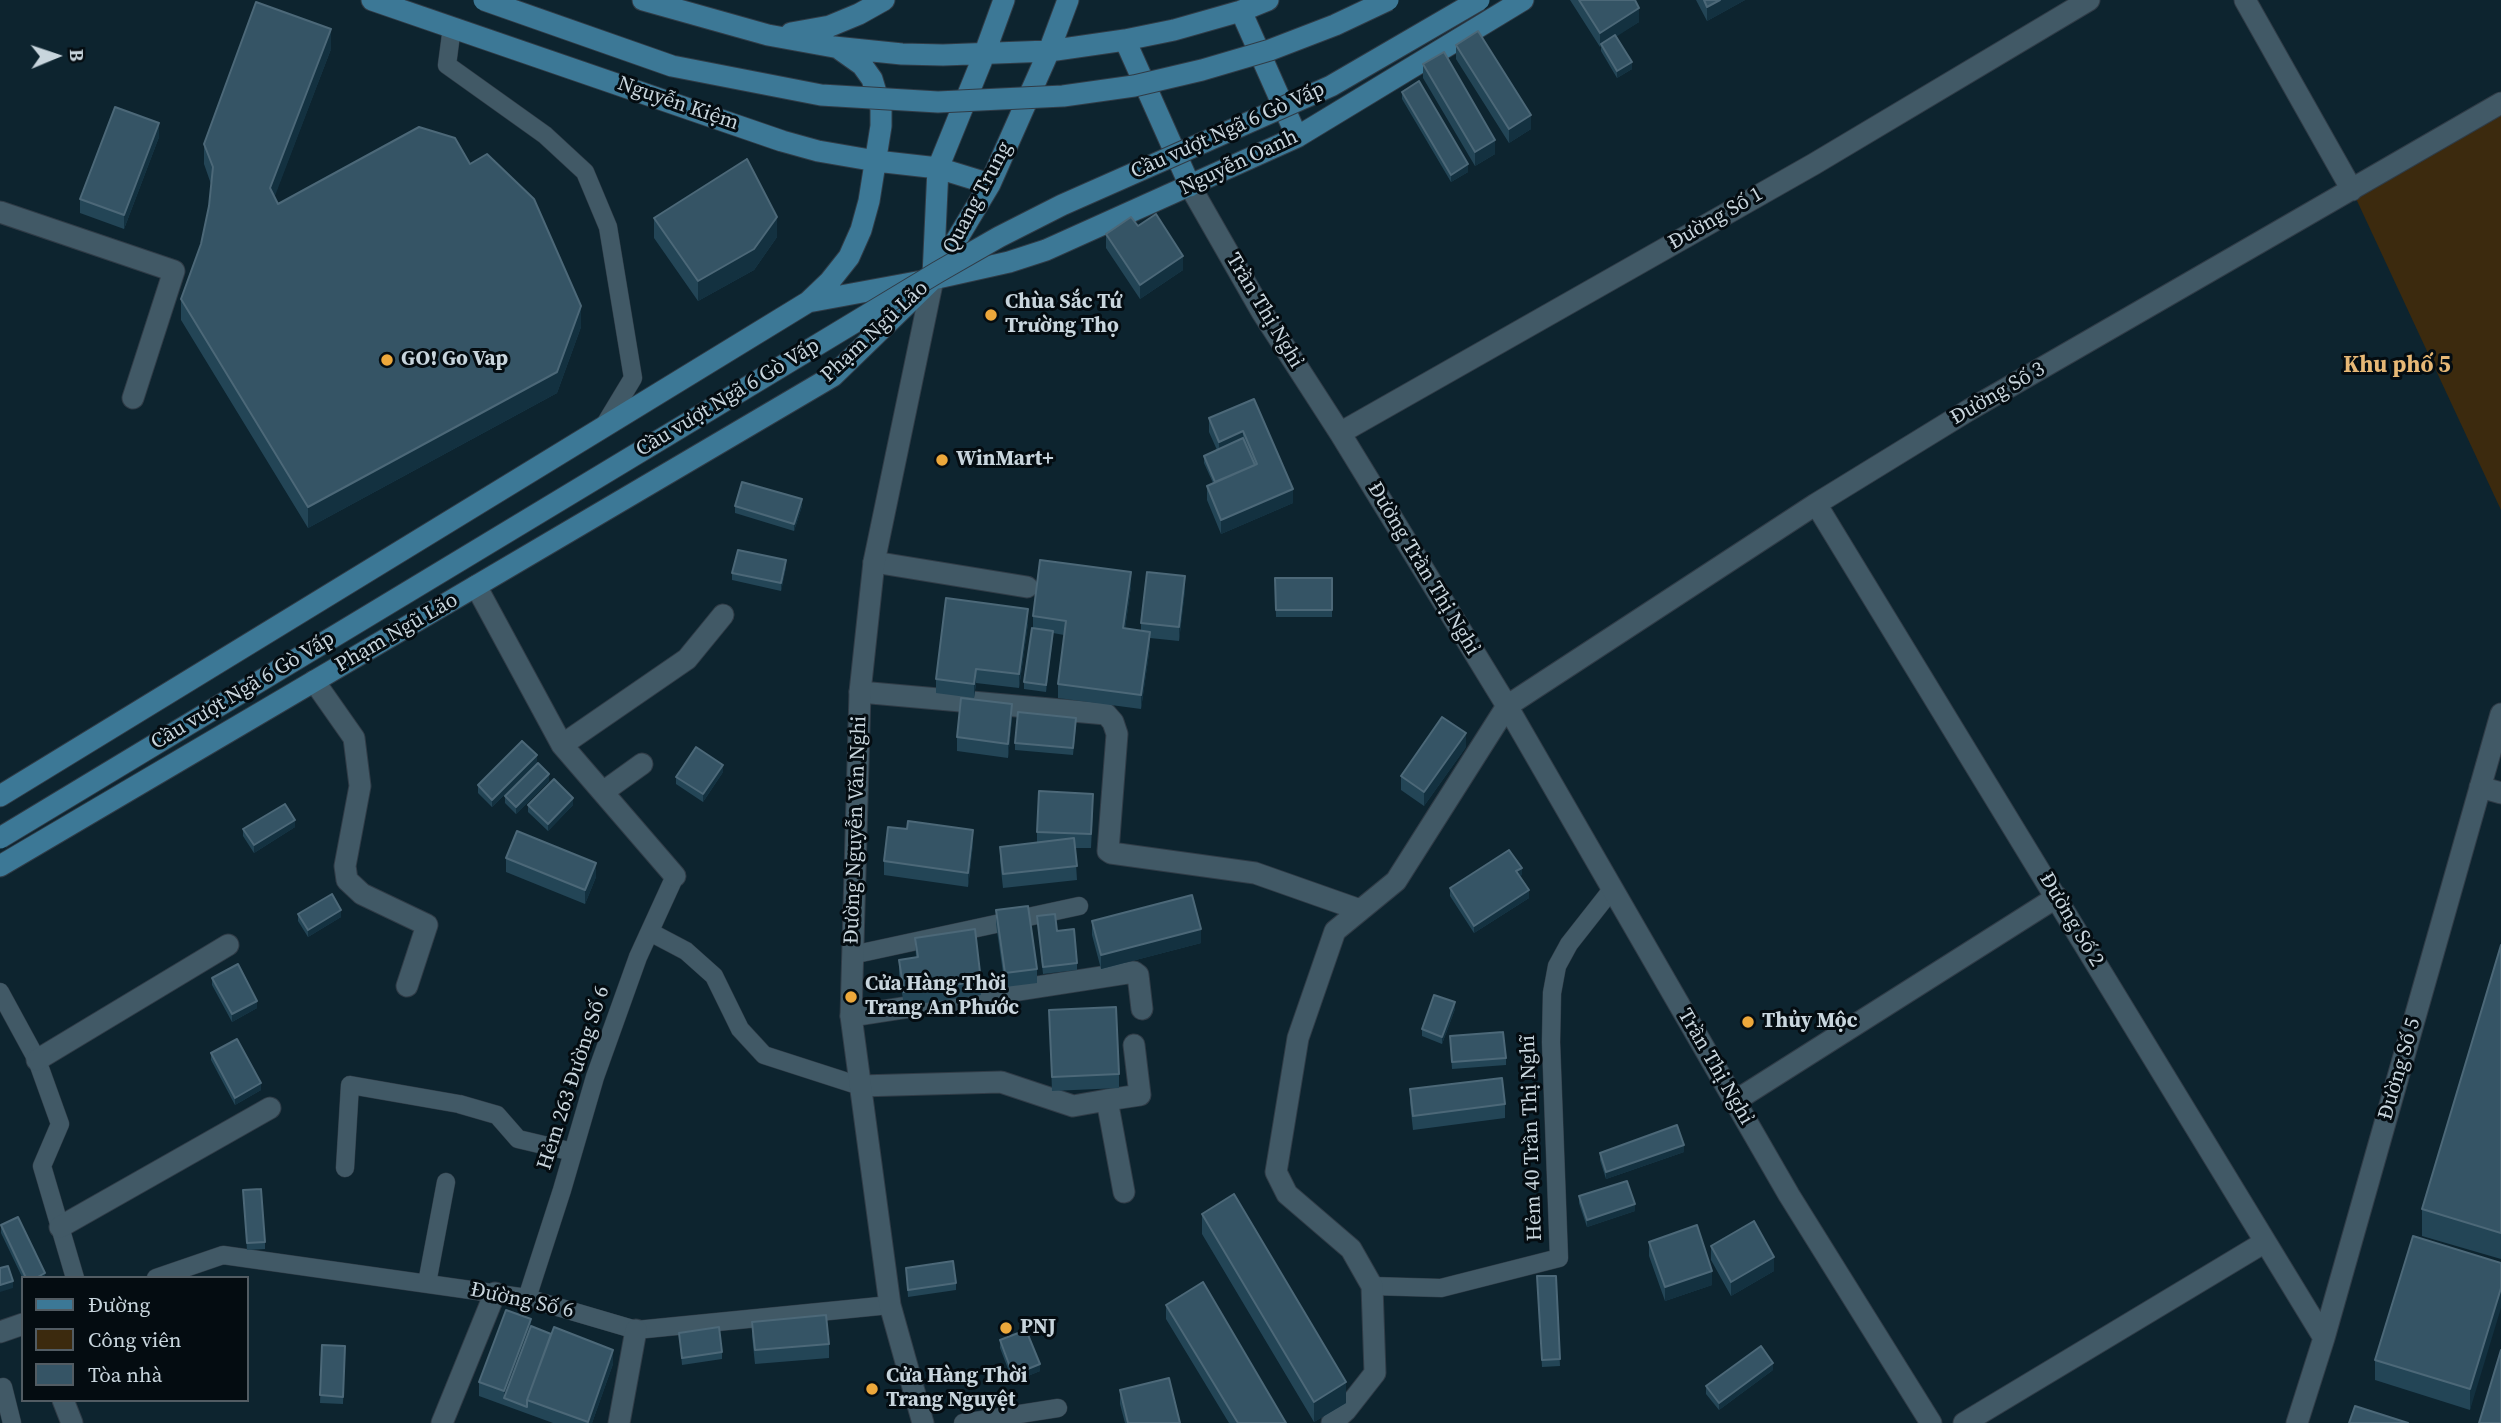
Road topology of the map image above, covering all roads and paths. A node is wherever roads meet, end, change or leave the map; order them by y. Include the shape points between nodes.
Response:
1 (372, 0) edge
2 (484, 0) edge
3 (643, 0) edge
4 (884, 0) edge
5 (1004, 0) edge
6 (1068, 0) edge
7 (1268, 0) edge
8 (1388, 0) edge
9 (1479, 0) edge
10 (1523, 0) edge
11 (2089, 0) edge
12 (2245, 0) edge
13 (1241, 11) junction
14 (452, 27) junction
15 (768, 35) junction
16 (1125, 40) junction
17 (834, 47) junction
18 (1049, 51) junction
19 (984, 55) junction
20 (2501, 103) edge
21 (1297, 137) junction
22 (876, 161) junction
23 (937, 168) junction
24 (990, 184) junction
25 (1190, 186) junction
26 (2351, 190) junction
27 (0, 212) edge
28 (933, 279) junction
29 (808, 302) junction
30 (133, 398) dead end
31 (604, 426) junction
32 (1340, 433) junction
33 (1816, 503) junction
34 (874, 562) junction
35 (476, 586) junction
36 (1027, 587) dead end
37 (723, 615) dead end
38 (314, 681) junction
39 (860, 692) junction
40 (1507, 706) junction
41 (2501, 714) edge
42 (562, 745) junction
43 (642, 764) dead end
44 (2480, 787) junction
45 (603, 792) junction
46 (2501, 793) edge
47 (0, 796) edge
48 (0, 838) edge
49 (0, 866) edge
50 (675, 876) joint
51 (1613, 888) junction
52 (2057, 897) junction
53 (1079, 906) dead end
54 (1360, 910) junction
55 (650, 932) junction
56 (228, 945) dead end
57 (852, 955) junction
58 (407, 986) dead end
59 (0, 992) edge
60 (1142, 1009) dead end
61 (851, 1016) junction
62 (1134, 1045) dead end
63 (37, 1060) junction
64 (860, 1087) junction
65 (1107, 1100) junction
66 (1735, 1101) junction
67 (270, 1108) dead end
68 (573, 1152) junction
69 (345, 1168) dead end
70 (446, 1182) dead end
71 (1124, 1192) dead end
72 (60, 1227) junction
73 (2265, 1242) junction
74 (74, 1276) edge
75 (162, 1276) edge
76 (427, 1283) junction
77 (1372, 1286) junction
78 (495, 1293) junction
79 (527, 1298) junction
80 (890, 1305) junction
81 (21, 1325) edge
82 (636, 1330) junction
83 (0, 1332) edge
84 (2324, 1338) junction
85 (0, 1388) edge
86 (64, 1402) edge
87 (1058, 1408) dead end
88 (12, 1423) edge
89 (72, 1423) edge
90 (442, 1423) edge
91 (619, 1423) edge
92 (923, 1423) edge
93 (963, 1423) edge
94 (1332, 1423) edge
95 (1931, 1423) edge
96 (1964, 1423) edge
97 (2297, 1423) edge

1 - 14 main road, Nguyễn Kiệm
2 - 8 main road, bridge via 672,66 821,95 938,102 1063,96 1134,86 1270,50
3 - 15 main road
4 - 15 main road via 830,26
5 - 19 main road, Quang Trung
6 - 18 main road, Quang Trung
7 - 13 main road
9 - 48 main road, Cầu vượt Ngã 6 Gò Vấp, bridge via 1331,86 1062,205 938,272
10 - 21 main road, Nguyễn Oanh
11 - 32 street, Đường Số 1 via 1814,164
12 - 26 street
13 - 16 main road
13 - 21 main road
14 - 22 main road, Nguyễn Kiệm via 782,141
14 - 31 lane via 447,65 545,135 585,172 608,228 633,378
15 - 17 main road
16 - 18 main road
16 - 25 main road
17 - 19 main road
17 - 22 main road via 862,65 878,94 881,126
18 - 19 main road
18 - 24 main road, Quang Trung
19 - 23 main road, Quang Trung
20 - 26 street, Đường Số 3
21 - 25 main road, Nguyễn Oanh
22 - 23 main road, Nguyễn Kiệm
22 - 29 main road via 862,230 849,257
23 - 24 main road, Nguyễn Kiệm
23 - 28 main road, Quang Trung
24 - 28 main road, Quang Trung
25 - 28 main road, Nguyễn Oanh via 1046,250
25 - 32 street, Trần Thị Nghỉ via 1262,312
26 - 33 street, Đường Số 3
27 - 30 street via 174,271
28 - 29 main road, Phạm Ngũ Lão
28 - 34 street, Đường Nguyễn Văn Nghi
28 - 35 main road, Phạm Ngũ Lão via 833,376
29 - 31 main road, Phạm Ngũ Lão
31 - 47 main road, Phạm Ngũ Lão
32 - 40 street, Đường Trần Thị Nghỉ
33 - 40 street, Đường Số 3
33 - 52 street, Đường Số 2
34 - 36 street
34 - 39 street, Đường Nguyễn Văn Nghi
35 - 38 main road, Phạm Ngũ Lão
35 - 42 street
37 - 42 street via 687,659
38 - 49 main road, Phạm Ngũ Lão
38 - 58 street via 354,738 360,786 345,866 347,880 362,894 426,925
39 - 54 street via 1105,714 1116,734 1111,853 1255,873
39 - 57 street, Đường Nguyễn Văn Nghi
40 - 51 street, Trần Thị Nghỉ
40 - 54 street via 1395,881
41 - 44 street, Đường Số 5
42 - 45 street
43 - 45 street
44 - 46 street
44 - 84 street, Đường Số 5
45 - 50 street
50 - 55 lane, Hẻm 263 Đường Số 6
51 - 66 street, Trần Thị Nghỉ
51 - 77 lane, Hẻm 40 Trần Thị Nghĩ via 1569,944 1557,966 1552,993 1559,1258 1441,1288
52 - 66 street
52 - 73 street, Đường Số 2
53 - 57 lane
54 - 77 street via 1335,931 1298,1038 1276,1172 1287,1194 1351,1249
55 - 64 lane via 685,951 714,976 740,1029 764,1055
55 - 68 lane, Hẻm 263 Đường Số 6 via 594,1077
56 - 63 street
57 - 61 street, Đường Nguyễn Văn Nghi
59 - 63 lane
60 - 61 street via 1134,972
61 - 64 street, Đường Nguyễn Văn Nghi
62 - 65 street via 1140,1095
63 - 72 lane via 60,1124 42,1166
64 - 65 street via 1001,1082 1073,1105
64 - 80 street, Đường Nguyễn Văn Nghi
65 - 71 street
66 - 95 street, Trần Thị Nghỉ
67 - 72 street
68 - 69 lane via 518,1139 497,1115 350,1085
68 - 79 lane, Hẻm 263 Đường Số 6
70 - 76 lane
72 - 74 lane
73 - 84 street, Đường Số 2
73 - 96 street
75 - 76 lane, Đường Số 6 via 223,1255
76 - 78 lane, Đường Số 6
77 - 94 street via 1375,1373
78 - 79 lane, Đường Số 6
78 - 90 street
79 - 82 lane, Đường Số 6
80 - 82 lane, Đường Số 6
80 - 92 street, Đường Nguyễn Văn Nghi
81 - 83 street
82 - 91 street
84 - 97 street, Đường Số 5
85 - 88 lane
86 - 89 street
87 - 93 lane

